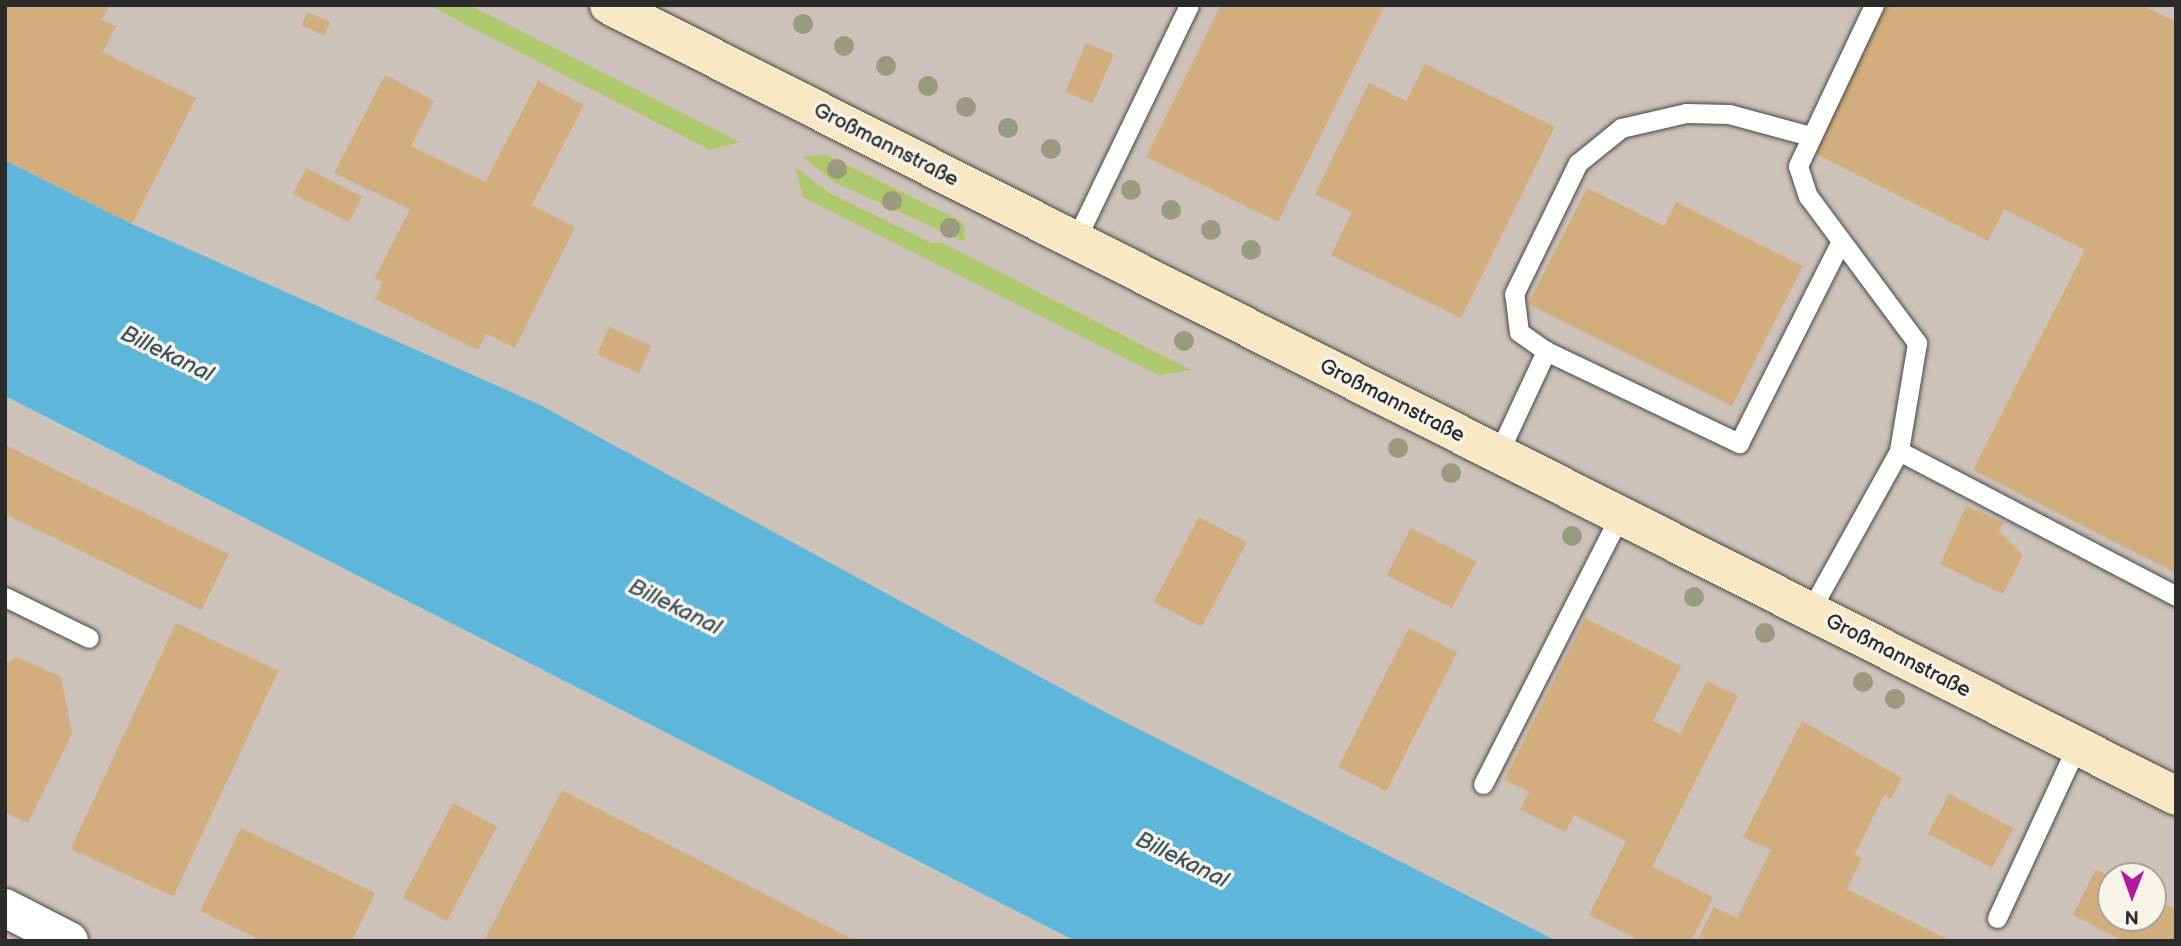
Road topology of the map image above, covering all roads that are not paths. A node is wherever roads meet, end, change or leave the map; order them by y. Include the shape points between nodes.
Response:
1 (609, 5) edge
2 (1189, 5) edge
3 (1874, 5) edge
4 (1810, 136) junction
5 (1075, 241) junction
6 (1841, 241) junction
7 (1546, 351) junction
8 (1899, 451) junction
9 (1498, 454) junction
10 (1620, 515) junction
11 (2176, 596) edge
12 (5, 597) edge
13 (1810, 611) junction
14 (89, 638) dead end
15 (2077, 746) junction
16 (1483, 784) dead end
17 (2176, 796) edge
18 (5, 908) edge
19 (1997, 918) dead end
20 (69, 941) edge

1 - 5 main road, Großmannstraße
2 - 5 lane
3 - 4 lane
4 - 6 lane via 1800,156 1800,180
4 - 7 lane via 1729,114 1686,113 1621,128 1578,163 1514,294 1519,332
5 - 9 main road, Großmannstraße
6 - 7 lane via 1739,443
6 - 8 lane via 1917,342
7 - 9 lane
8 - 11 lane
8 - 13 lane
9 - 10 main road, Großmannstraße
10 - 13 main road, Großmannstraße
10 - 16 lane
12 - 14 lane
13 - 15 main road, Großmannstraße
15 - 17 main road, Großmannstraße
15 - 19 lane
18 - 20 street

